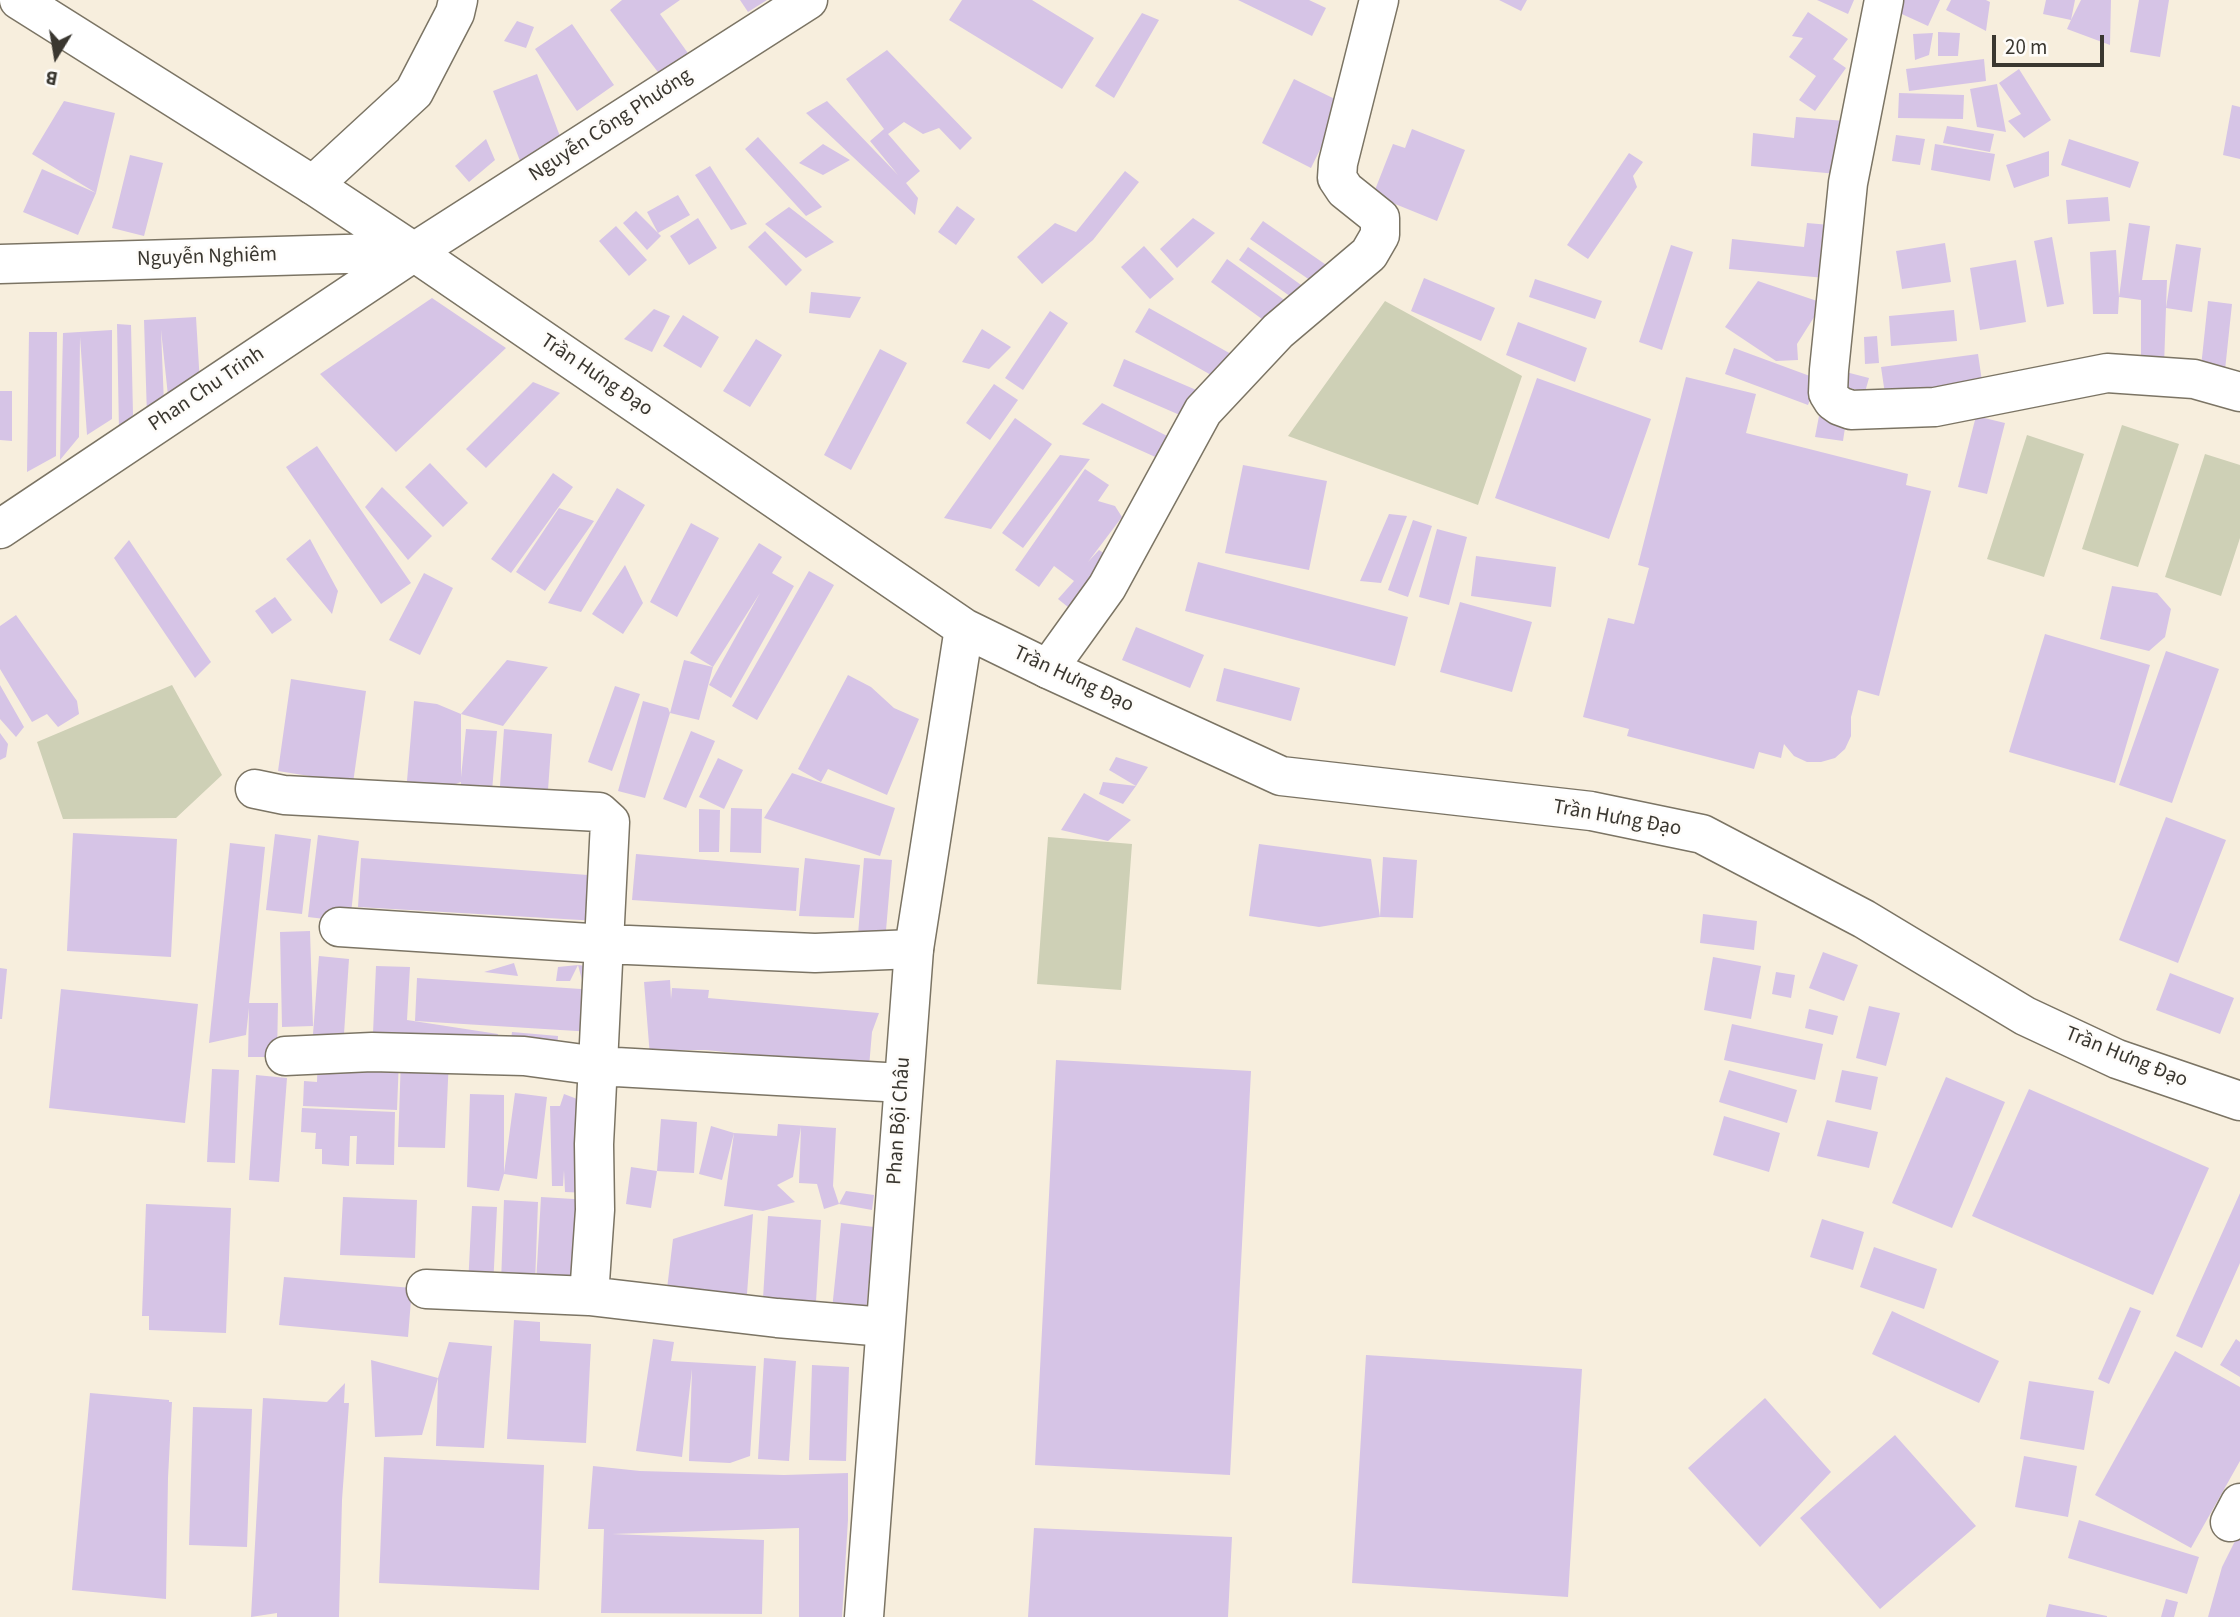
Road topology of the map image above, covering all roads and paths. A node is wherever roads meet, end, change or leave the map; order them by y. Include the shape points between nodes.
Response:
1 (19, 0) edge
2 (458, 0) edge
3 (808, 0) edge
4 (1379, 0) edge
5 (1884, 0) edge
6 (313, 185) junction
7 (414, 252) junction
8 (0, 264) edge
9 (2240, 392) edge
10 (0, 529) edge
11 (964, 628) junction
12 (1048, 669) junction
13 (255, 789) dead end
14 (339, 927) dead end
15 (605, 944) junction
16 (914, 949) junction
17 (285, 1056) dead end
18 (598, 1066) junction
19 (903, 1083) junction
20 (2240, 1101) edge
21 (426, 1289) dead end
22 (589, 1296) junction
23 (885, 1327) junction
24 (864, 1617) edge

1 - 6 street, Trần Hưng Đạo
2 - 6 street via 414,92
3 - 7 street, Nguyễn Công Phương
4 - 12 street via 1337,178 1380,218 1380,235 1369,254 1278,331 1203,411 1107,587
5 - 9 street via 1848,183 1829,370 1828,393 1833,401 1851,410 1935,407 2107,373 2194,379
6 - 7 street, Trần Hưng Đạo
7 - 8 street, Nguyễn Nghiêm
7 - 10 street, Phan Chu Trinh
7 - 11 street, Trần Hưng Đạo
11 - 12 street, Trần Hưng Đạo
11 - 16 street, Phan Bội Châu
12 - 20 street, Trần Hưng Đạo via 1281,776 1591,811 1702,834 1864,919 2025,1016 2117,1059
13 - 15 street via 284,795 599,812 610,822
14 - 15 street
15 - 16 street via 815,953
15 - 18 street
16 - 19 street, Phan Bội Châu
17 - 18 street via 372,1052 524,1056
18 - 19 street
18 - 22 street
19 - 23 street, Phan Bội Châu
21 - 22 street
22 - 23 street
23 - 24 street, Phan Bội Châu

